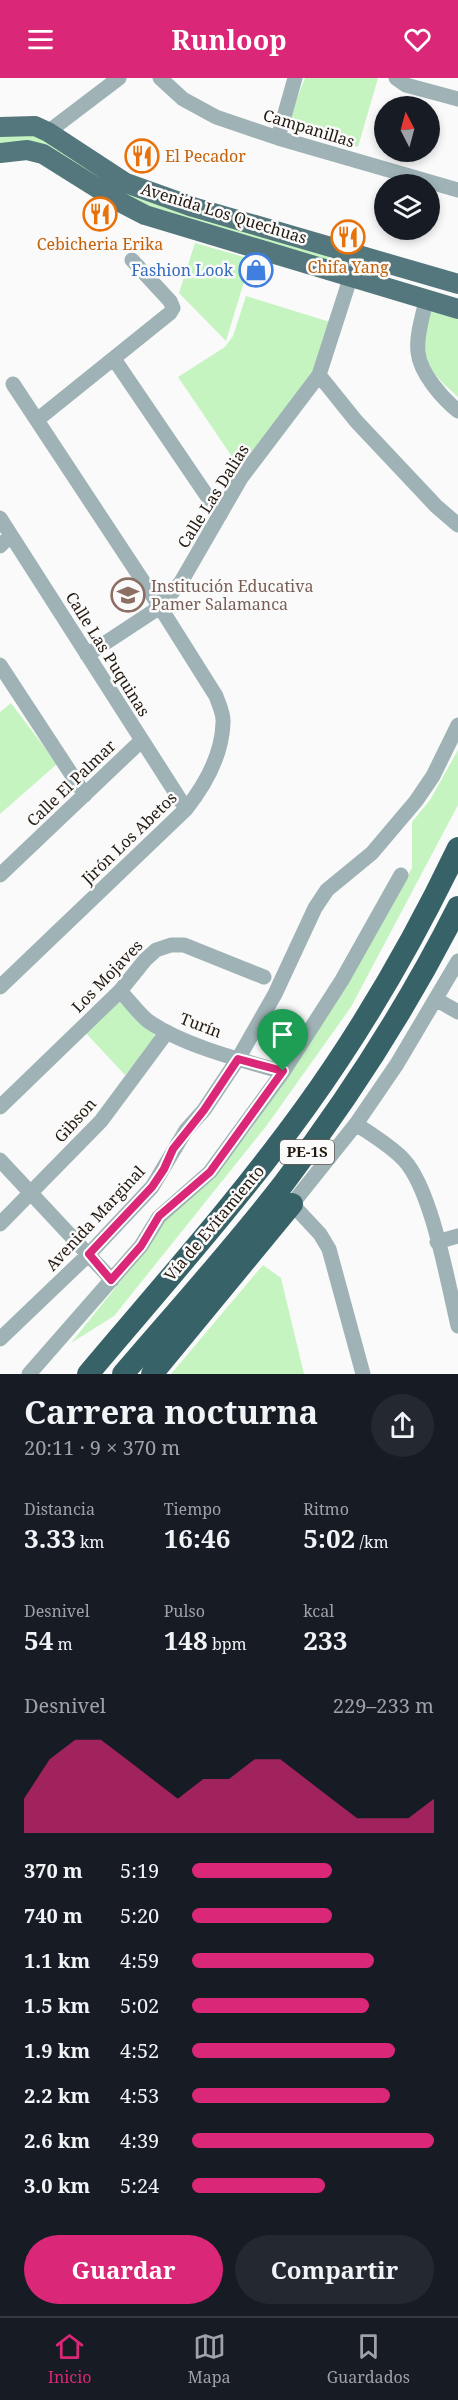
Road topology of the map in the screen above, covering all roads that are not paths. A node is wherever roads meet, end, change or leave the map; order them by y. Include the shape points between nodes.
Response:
1 (119, 78) edge
2 (160, 78) edge
3 (295, 78) edge
4 (396, 78) edge
5 (458, 99) edge
6 (0, 127) edge
7 (48, 132) junction
8 (278, 138) junction
9 (0, 153) edge
10 (458, 190) edge
11 (358, 254) junction
12 (132, 260) dead end
13 (351, 278) junction
14 (458, 284) edge
15 (426, 300) junction
16 (458, 309) edge
17 (114, 359) junction
18 (319, 375) junction
19 (13, 384) dead end
20 (458, 411) edge
21 (37, 420) junction
22 (220, 515) junction
23 (0, 518) edge
24 (458, 525) edge
25 (6, 541) edge
26 (160, 607) junction
27 (87, 655) junction
28 (0, 665) edge
29 (458, 725) edge
30 (141, 741) junction
31 (85, 795) junction
32 (186, 809) junction
33 (458, 848) edge
34 (0, 875) edge
35 (401, 875) dead end
36 (458, 906) edge
37 (458, 961) edge
38 (264, 977) dead end
39 (0, 987) edge
40 (120, 990) junction
41 (436, 1000) junction
42 (458, 1012) edge
43 (167, 1032) junction
44 (238, 1059) junction
45 (283, 1071) junction
46 (0, 1107) edge
47 (356, 1124) junction
48 (0, 1160) edge
49 (32, 1192) junction
50 (292, 1204) junction
51 (0, 1224) edge
52 (458, 1236) edge
53 (437, 1242) junction
54 (89, 1254) junction
55 (111, 1280) junction
56 (458, 1326) edge
57 (0, 1338) edge
58 (29, 1374) edge
59 (88, 1374) edge
60 (123, 1374) edge
61 (152, 1374) edge
62 (363, 1374) edge

1 - 7 street
2 - 8 street, Campanillas via 200,110
3 - 8 street
4 - 5 street via 406,85
6 - 7 main road, Avenida Los Quechuas via 35,126
7 - 11 main road, Avenida Los Quechuas via 126,183 193,207
8 - 10 street, Campanillas
9 - 13 main road, Avenida Los Quechuas via 27,150 43,154 145,214
11 - 13 street, Calle Las Dalias
11 - 14 main road, Avenida Los Quechuas
12 - 17 street via 173,308
13 - 15 main road, Avenida Los Quechuas
13 - 18 street, Calle Las Dalias
15 - 16 main road, Avenida Los Quechuas
15 - 20 street via 418,354 434,385
17 - 21 street
17 - 22 street
18 - 22 street, Calle Las Dalias via 256,458
18 - 24 street via 356,421
19 - 21 street, Jirón Los Abetos
21 - 26 street, Jirón Los Abetos
22 - 26 street, Calle Las Dalias via 181,582
23 - 25 street, Calle Las Puquinas
25 - 27 street, Calle Las Puquinas
26 - 27 street, Calle Las Dalias
26 - 32 street, Jirón Los Abetos via 216,696 223,723 210,773
27 - 30 street, Calle Las Puquinas
28 - 31 street
29 - 44 street, Avenida Marginal via 416,801 372,853 327,890 315,908 275,994
30 - 31 street, Calle El Palmar
30 - 32 street, Calle Las Puquinas
31 - 34 street, Calle El Palmar
32 - 39 street, Jirón Los Abetos
33 - 59 highway, Vía de Evitamiento / PE-1S via 399,963 307,1106 249,1182
35 - 45 street via 342,980
36 - 60 highway, Vía de Evitamiento / PE-1S via 399,1015 323,1129 259,1214
37 - 41 street
38 - 40 street, Los Mojaves via 198,949 171,945 156,950
40 - 43 street, Turín via 147,1020
40 - 46 street, Los Mojaves
41 - 42 street
41 - 47 street
43 - 44 street, Turín
43 - 49 street, Gibson via 101,1121
44 - 45 street, Turín
44 - 54 street, Avenida Marginal via 173,1149 152,1187
45 - 55 street via 210,1172 159,1216 141,1246
47 - 50 street
47 - 53 street via 404,1159 416,1176
48 - 49 street
49 - 51 street, Gibson
49 - 54 street
50 - 61 highway
50 - 62 street via 329,1249
52 - 53 street
53 - 56 street
54 - 55 street
54 - 57 street, Avenida Marginal
55 - 58 street

